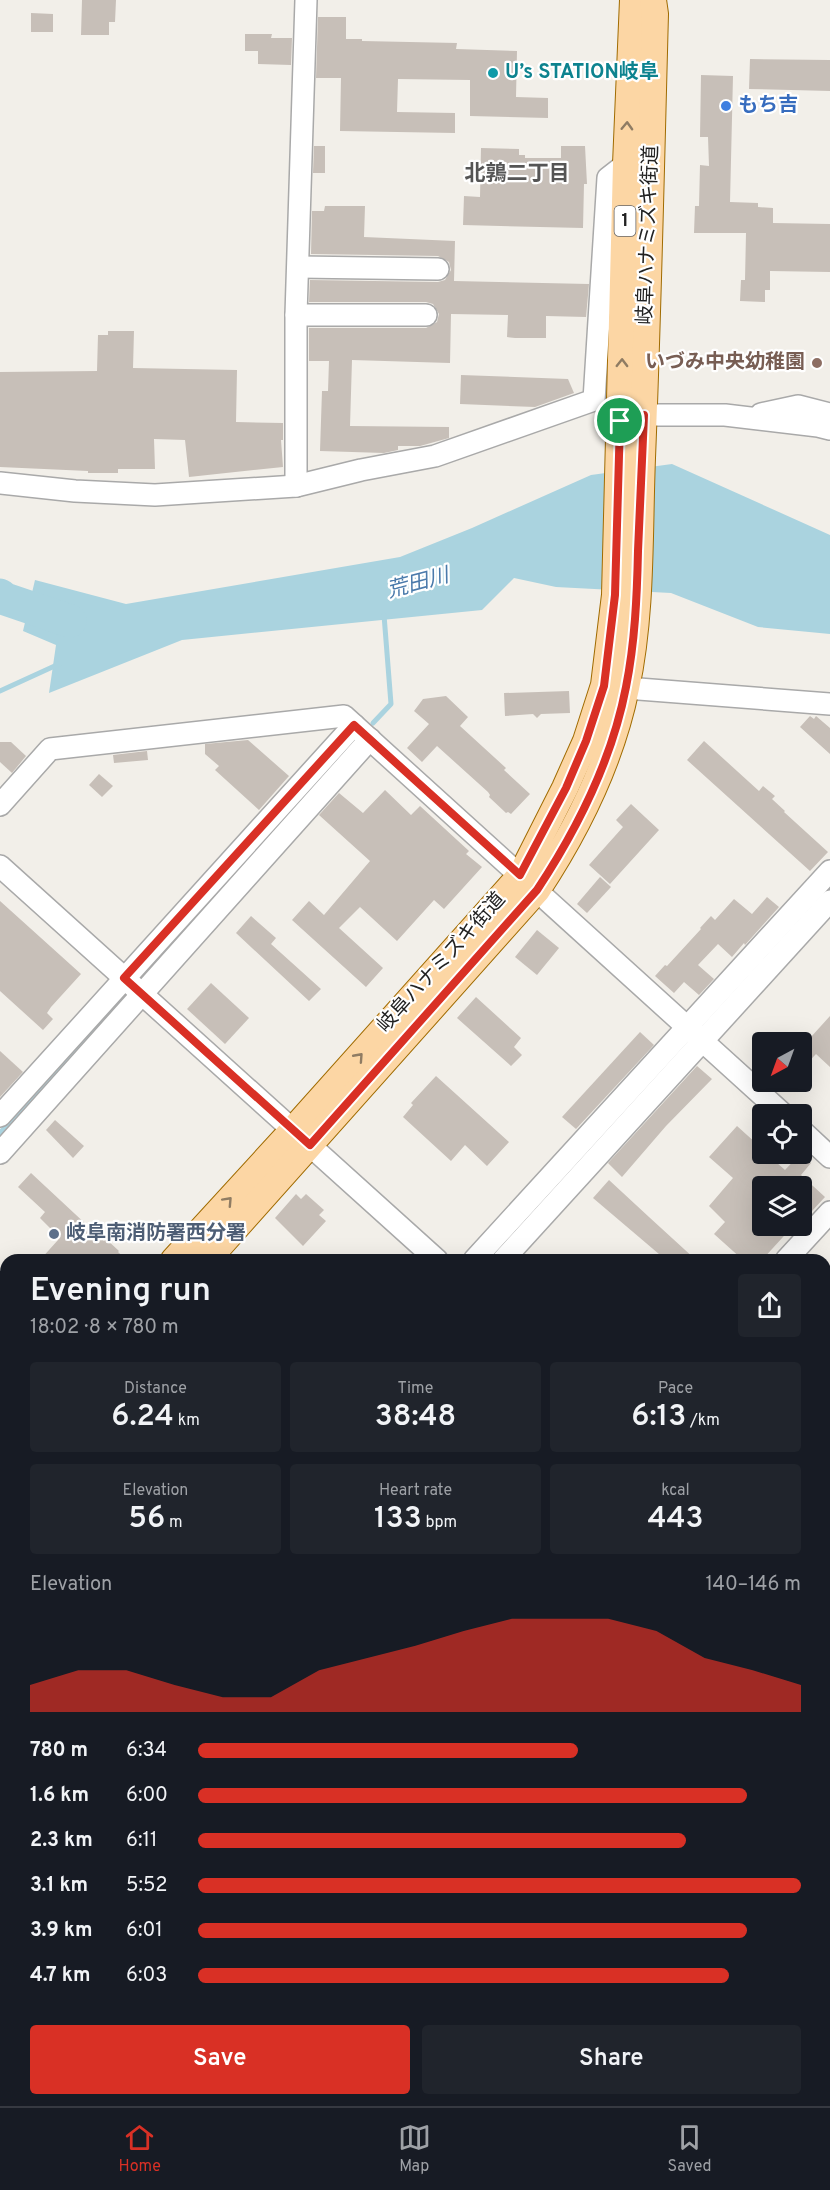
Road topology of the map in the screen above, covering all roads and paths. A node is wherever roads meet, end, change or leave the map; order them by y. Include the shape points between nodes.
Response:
1 (306, 0) edge
2 (633, 0) edge
3 (653, 0) edge
4 (626, 164) junction
5 (299, 267) junction
6 (438, 269) dead end
7 (296, 315) junction
8 (426, 315) dead end
9 (830, 414) edge
10 (747, 418) junction
11 (632, 429) junction
12 (830, 429) edge
13 (0, 483) edge
14 (296, 486) junction
15 (619, 661) junction
16 (626, 688) junction
17 (830, 704) edge
18 (354, 725) junction
19 (370, 740) junction
20 (0, 805) edge
21 (0, 866) edge
22 (830, 871) edge
23 (529, 882) junction
24 (830, 901) edge
25 (124, 978) junction
26 (142, 994) junction
27 (687, 1027) junction
28 (703, 1042) junction
29 (772, 1104) edge
30 (0, 1116) edge
31 (301, 1138) junction
32 (812, 1140) edge
33 (0, 1153) edge
34 (830, 1157) edge
35 (830, 1212) edge
36 (180, 1254) edge
37 (212, 1254) edge
38 (430, 1254) edge
39 (479, 1254) edge
40 (509, 1254) edge
41 (792, 1254) edge

1 - 5 street
4 -> 2 main road, 岐阜ハナミズキ街道 / 1
3 - 11 main road, 岐阜ハナミズキ街道 / 1
11 -> 4 main road, 岐阜ハナミズキ街道 / 1
4 - 14 street via 608,178 594,400 435,456
5 - 6 street
5 - 7 street
7 - 8 street
7 - 14 street
9 - 10 street via 798,406
10 - 11 street via 724,415
10 - 12 street
11 - 15 main road, 岐阜ハナミズキ街道 / 1 via 615,595
13 - 14 street via 155,495
15 - 16 main road, 岐阜ハナミズキ街道 / 1
15 - 23 main road, 岐阜ハナミズキ街道 / 1 via 604,686
16 - 17 street
16 - 23 main road, 岐阜ハナミズキ街道 / 1 via 599,776 580,818 554,863
18 - 19 street
18 - 20 street via 344,716 50,749
18 - 25 street
19 - 23 street
19 - 26 street
21 - 25 street
22 - 27 street
23 - 27 street
23 - 31 main road, 岐阜ハナミズキ街道 / 1
24 - 28 street
25 - 26 street
25 - 30 street
26 - 31 street
26 - 33 street
27 - 28 street
27 - 39 street
28 - 29 street
28 - 40 street
36 -> 31 main road, 岐阜ハナミズキ街道 / 1
31 - 37 main road, 岐阜ハナミズキ街道 / 1
31 - 38 street
32 - 34 street
35 - 41 street

